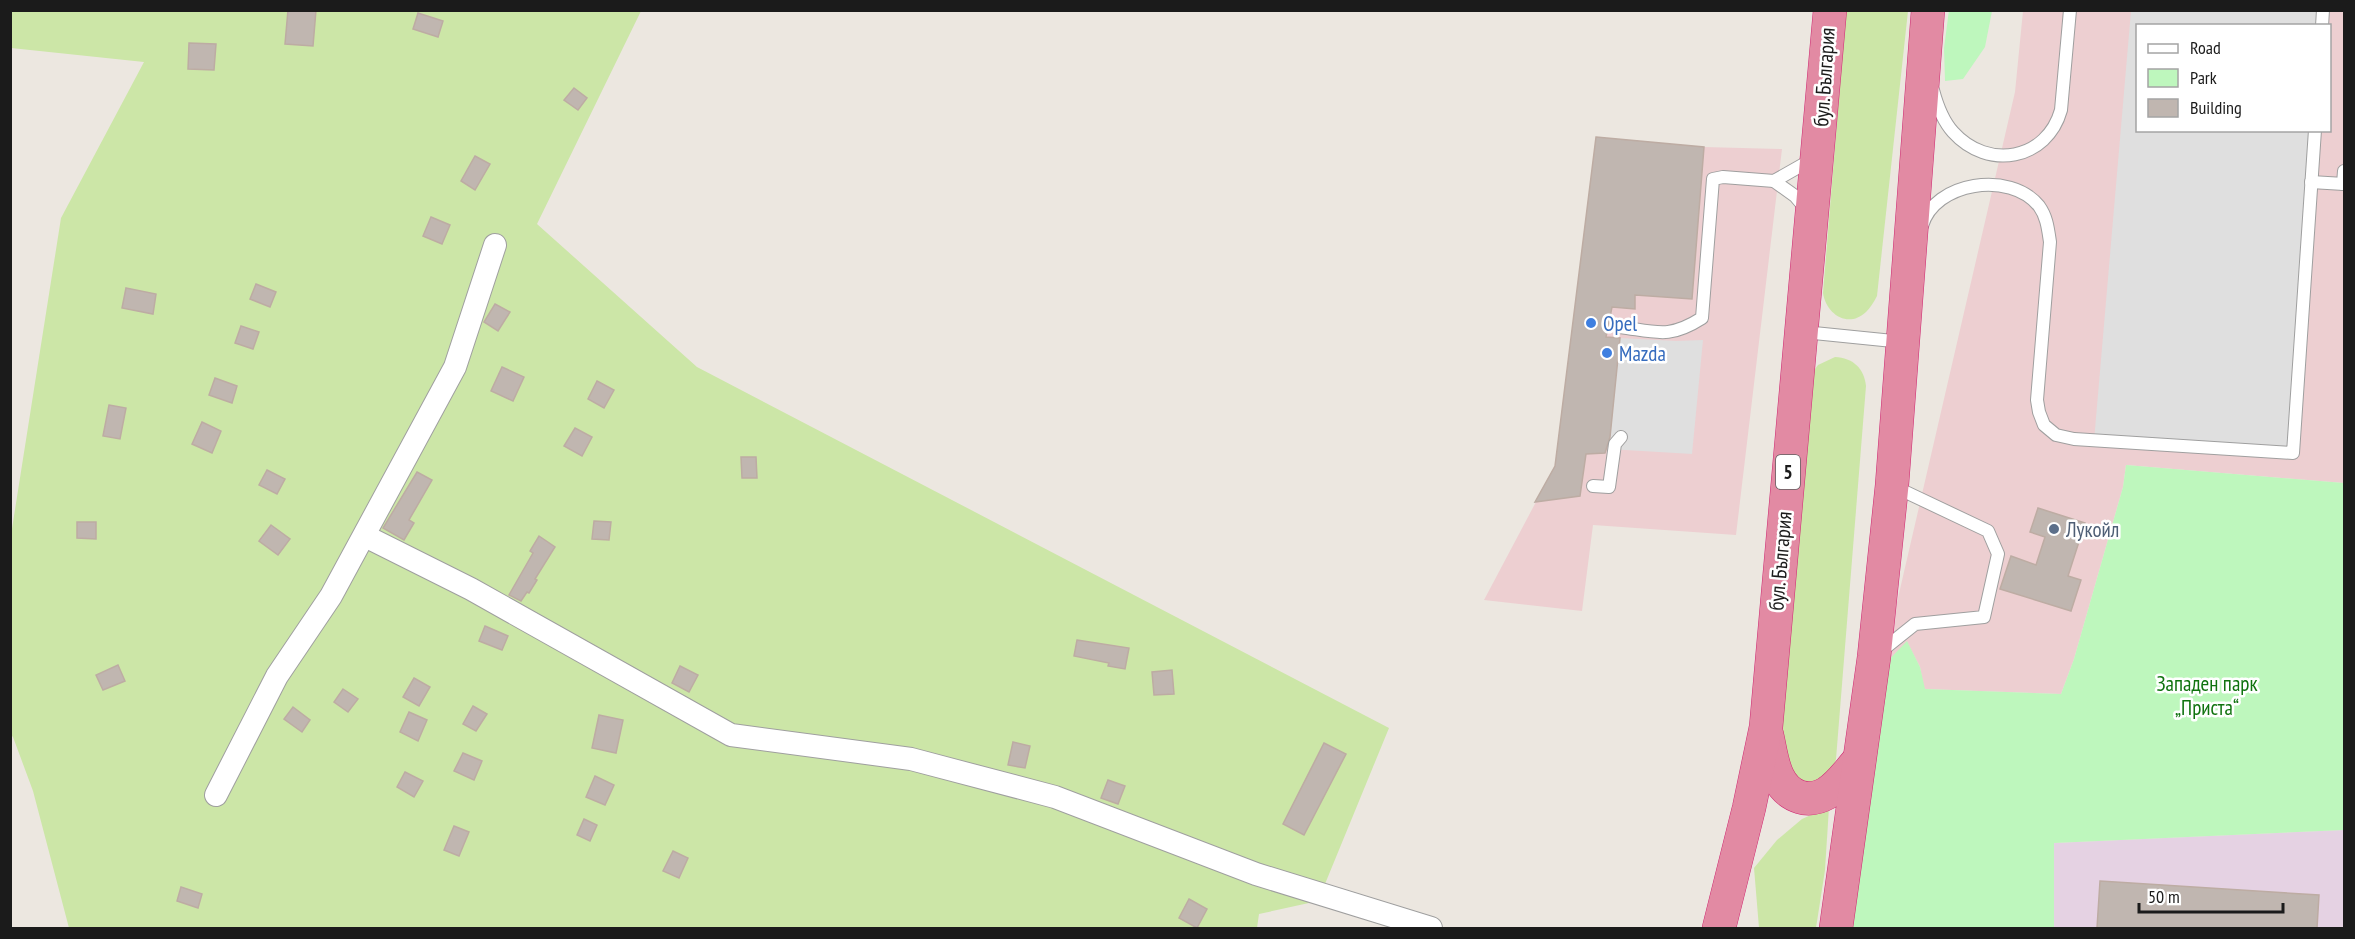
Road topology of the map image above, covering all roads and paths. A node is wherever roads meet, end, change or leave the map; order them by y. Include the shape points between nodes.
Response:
1 (1830, 10) edge
2 (2070, 10) edge
3 (1927, 25) edge
4 (2315, 132) edge
5 (1818, 153) junction
6 (2344, 171) edge
7 (1774, 181) junction
8 (2311, 182) junction
9 (2344, 184) edge
10 (1812, 220) junction
11 (495, 245) dead end
12 (1908, 277) junction
13 (1620, 327) dead end
14 (1802, 331) junction
15 (1904, 342) junction
16 (1622, 437) dead end
17 (1892, 485) junction
18 (1593, 486) dead end
19 (365, 536) junction
20 (1874, 657) junction
21 (1766, 727) junction
22 (1859, 760) junction
23 (216, 795) dead end
24 (1431, 928) edge
25 (1719, 928) edge
26 (1836, 928) edge

1 - 5 highway, бул. България / 5
2 - 3 lane via 2057,122 2048,138 2035,148 2003,156 1984,153 1954,133 1943,117 1935,100
3 - 12 highway
4 - 8 lane
5 - 7 lane
5 - 10 highway, бул. България / 5
6 - 9 lane
7 - 10 lane via 1804,205
7 - 13 lane via 1723,177 1713,180 1702,318 1687,328 1668,333
8 - 9 lane
8 - 12 lane via 2293,453 2074,439 2056,435 2044,425 2037,400 2050,242 2047,221 2039,206 2023,192 2007,185 1983,184 1954,193 1935,205 1924,220
10 - 14 highway, бул. България / 5
11 - 19 street via 455,367
12 - 15 highway
14 - 15 lane
14 - 21 highway, бул. България / 5
15 - 17 highway
16 - 18 lane via 1615,444 1609,487
17 - 20 highway
17 - 20 lane via 1988,531 1998,554 1984,617 1915,624
19 - 23 street via 331,596 277,676
19 - 24 street via 471,590 731,735 911,759 1055,797 1256,874
20 - 22 highway
21 - 22 highway via 1777,773 1783,787 1793,795 1816,798 1827,793
21 - 25 highway, бул. България / 5
22 - 26 highway

